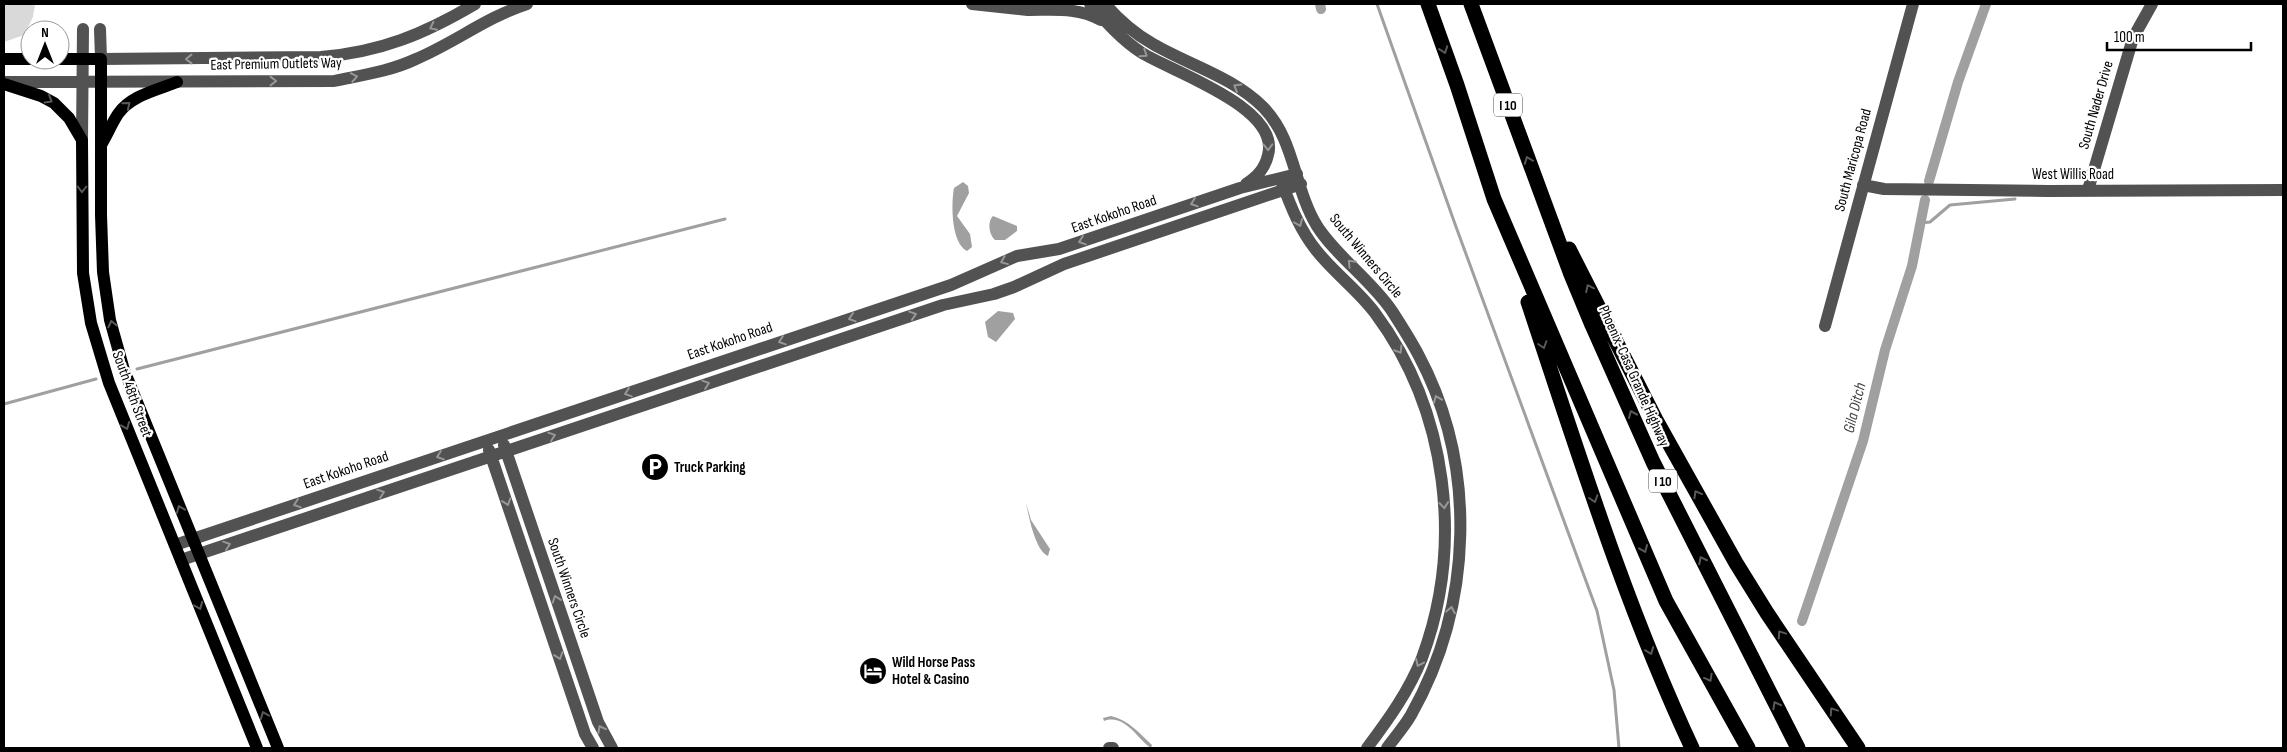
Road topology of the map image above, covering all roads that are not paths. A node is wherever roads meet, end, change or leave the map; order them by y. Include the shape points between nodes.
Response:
1 (476, 4) edge
2 (527, 4) edge
3 (973, 4) edge
4 (1047, 4) edge
5 (1090, 4) edge
6 (1105, 4) edge
7 (1114, 4) edge
8 (1428, 4) edge
9 (1471, 4) edge
10 (1909, 4) edge
11 (1913, 4) edge
12 (2152, 4) edge
13 (500, 8) edge
14 (1028, 10) junction
15 (1106, 23) junction
16 (83, 28) dead end
17 (100, 29) dead end
18 (1136, 34) junction
19 (301, 58) junction
20 (4, 59) edge
21 (20, 59) edge
22 (70, 59) edge
23 (83, 59) junction
24 (101, 59) junction
25 (101, 81) junction
26 (82, 82) junction
27 (178, 82) junction
28 (301, 82) junction
29 (4, 83) edge
30 (82, 140) junction
31 (100, 145) junction
32 (1299, 179) junction
33 (1283, 184) junction
34 (1863, 186) junction
35 (1240, 188) junction
36 (2088, 190) junction
37 (2283, 190) edge
38 (1494, 199) junction
39 (1546, 206) junction
40 (1051, 250) junction
41 (1056, 267) junction
42 (828, 326) junction
43 (1825, 326) dead end
44 (833, 341) junction
45 (1448, 433) junction
46 (501, 436) junction
47 (1433, 436) junction
48 (486, 441) junction
49 (506, 451) junction
50 (491, 456) junction
51 (192, 539) junction
52 (174, 545) junction
53 (199, 554) junction
54 (181, 560) junction
55 (1378, 733) junction
56 (1389, 746) edge
57 (257, 748) edge
58 (278, 748) edge
59 (593, 748) edge
60 (612, 748) edge
61 (1109, 748) edge
62 (1114, 748) edge
63 (1367, 748) edge
64 (1692, 748) edge
65 (1748, 748) edge
66 (1798, 748) edge
67 (1858, 748) edge

1 -> 19 street, East Premium Outlets Way via 432,28 382,48
2 - 13 street, East Premium Outlets Way
3 - 14 street
4 - 14 street
5 - 15 street
6 - 18 street, South Winners Circle
7 - 18 street via 1120,17
8 -> 38 highway
39 -> 9 highway, Phoenix-Casa Grande Highway / I 10
10 - 11 street
11 - 34 street, South Maricopa Road
12 - 36 street, South Nader Drive via 2133,38
28 -> 13 street, East Premium Outlets Way via 334,81 404,64 425,55
14 - 15 street via 1072,10
15 -> 35 street via 1141,52 1243,108 1266,131 1270,150 1266,162 1261,172
16 - 23 street, South 48th Street
17 - 24 street, South 48th Street
32 -> 18 street, South Winners Circle via 1274,118 1254,98
19 -> 24 street, East Premium Outlets Way
19 - 28 street
20 - 21 main road
22 - 23 main road
23 - 24 main road
23 - 26 street, South 48th Street
24 - 25 main road, South 48th Street
25 - 26 street, East Premium Outlets Way
25 - 27 street, East Premium Outlets Way
25 - 31 main road, South 48th Street
26 - 29 street, East Premium Outlets Way
26 - 30 street, South 48th Street
27 -> 28 street, East Premium Outlets Way
31 -> 27 main road via 127,104
29 -> 30 main road via 54,103 69,118
30 -> 52 main road, South 48th Street via 83,273 91,323 108,383
51 -> 31 main road, South 48th Street via 124,370 110,320 103,272
32 - 33 street, East Kokoho Road
45 -> 32 street, South Winners Circle via 1440,403 1418,354 1390,308 1368,280 1317,226
33 - 35 street, East Kokoho Road
33 - 41 street, East Kokoho Road
33 -> 47 street, South Winners Circle via 1302,231 1317,252 1376,314 1404,358
34 - 36 street, West Willis Road via 1884,189
34 - 43 street, South Maricopa Road
35 -> 40 street, East Kokoho Road
36 - 37 street, West Willis Road
38 -> 64 highway via 1603,526 1664,687
38 -> 65 highway via 1666,601
66 -> 39 highway, Phoenix-Casa Grande Highway / I 10 via 1653,462 1570,272
67 -> 39 highway via 1736,563 1656,420
40 - 41 street
40 -> 42 street, East Kokoho Road via 1018,256 966,280
44 -> 41 street, East Kokoho Road via 955,301 994,294
42 - 44 street
42 -> 46 street, East Kokoho Road
49 -> 44 street, East Kokoho Road
45 - 47 street
56 -> 45 street, South Winners Circle via 1410,716 1434,666 1450,617 1458,575 1461,515
46 - 48 street, East Kokoho Road
46 - 49 street, South Winners Circle
47 -> 55 street, South Winners Circle via 1445,512 1444,564 1436,613 1421,659 1397,708
48 - 50 street, South Winners Circle
48 -> 51 street, East Kokoho Road
49 - 50 street, East Kokoho Road
60 -> 49 street, South Winners Circle via 598,722
53 -> 50 street, East Kokoho Road
50 -> 59 street, South Winners Circle via 585,734
51 - 52 street, East Kokoho Road
51 - 53 main road, South 48th Street
52 - 54 main road, South 48th Street
53 - 54 street, East Kokoho Road
58 -> 53 main road, South 48th Street
54 -> 57 main road, South 48th Street
55 - 56 street
55 - 63 street, South Winners Circle
61 - 62 street

